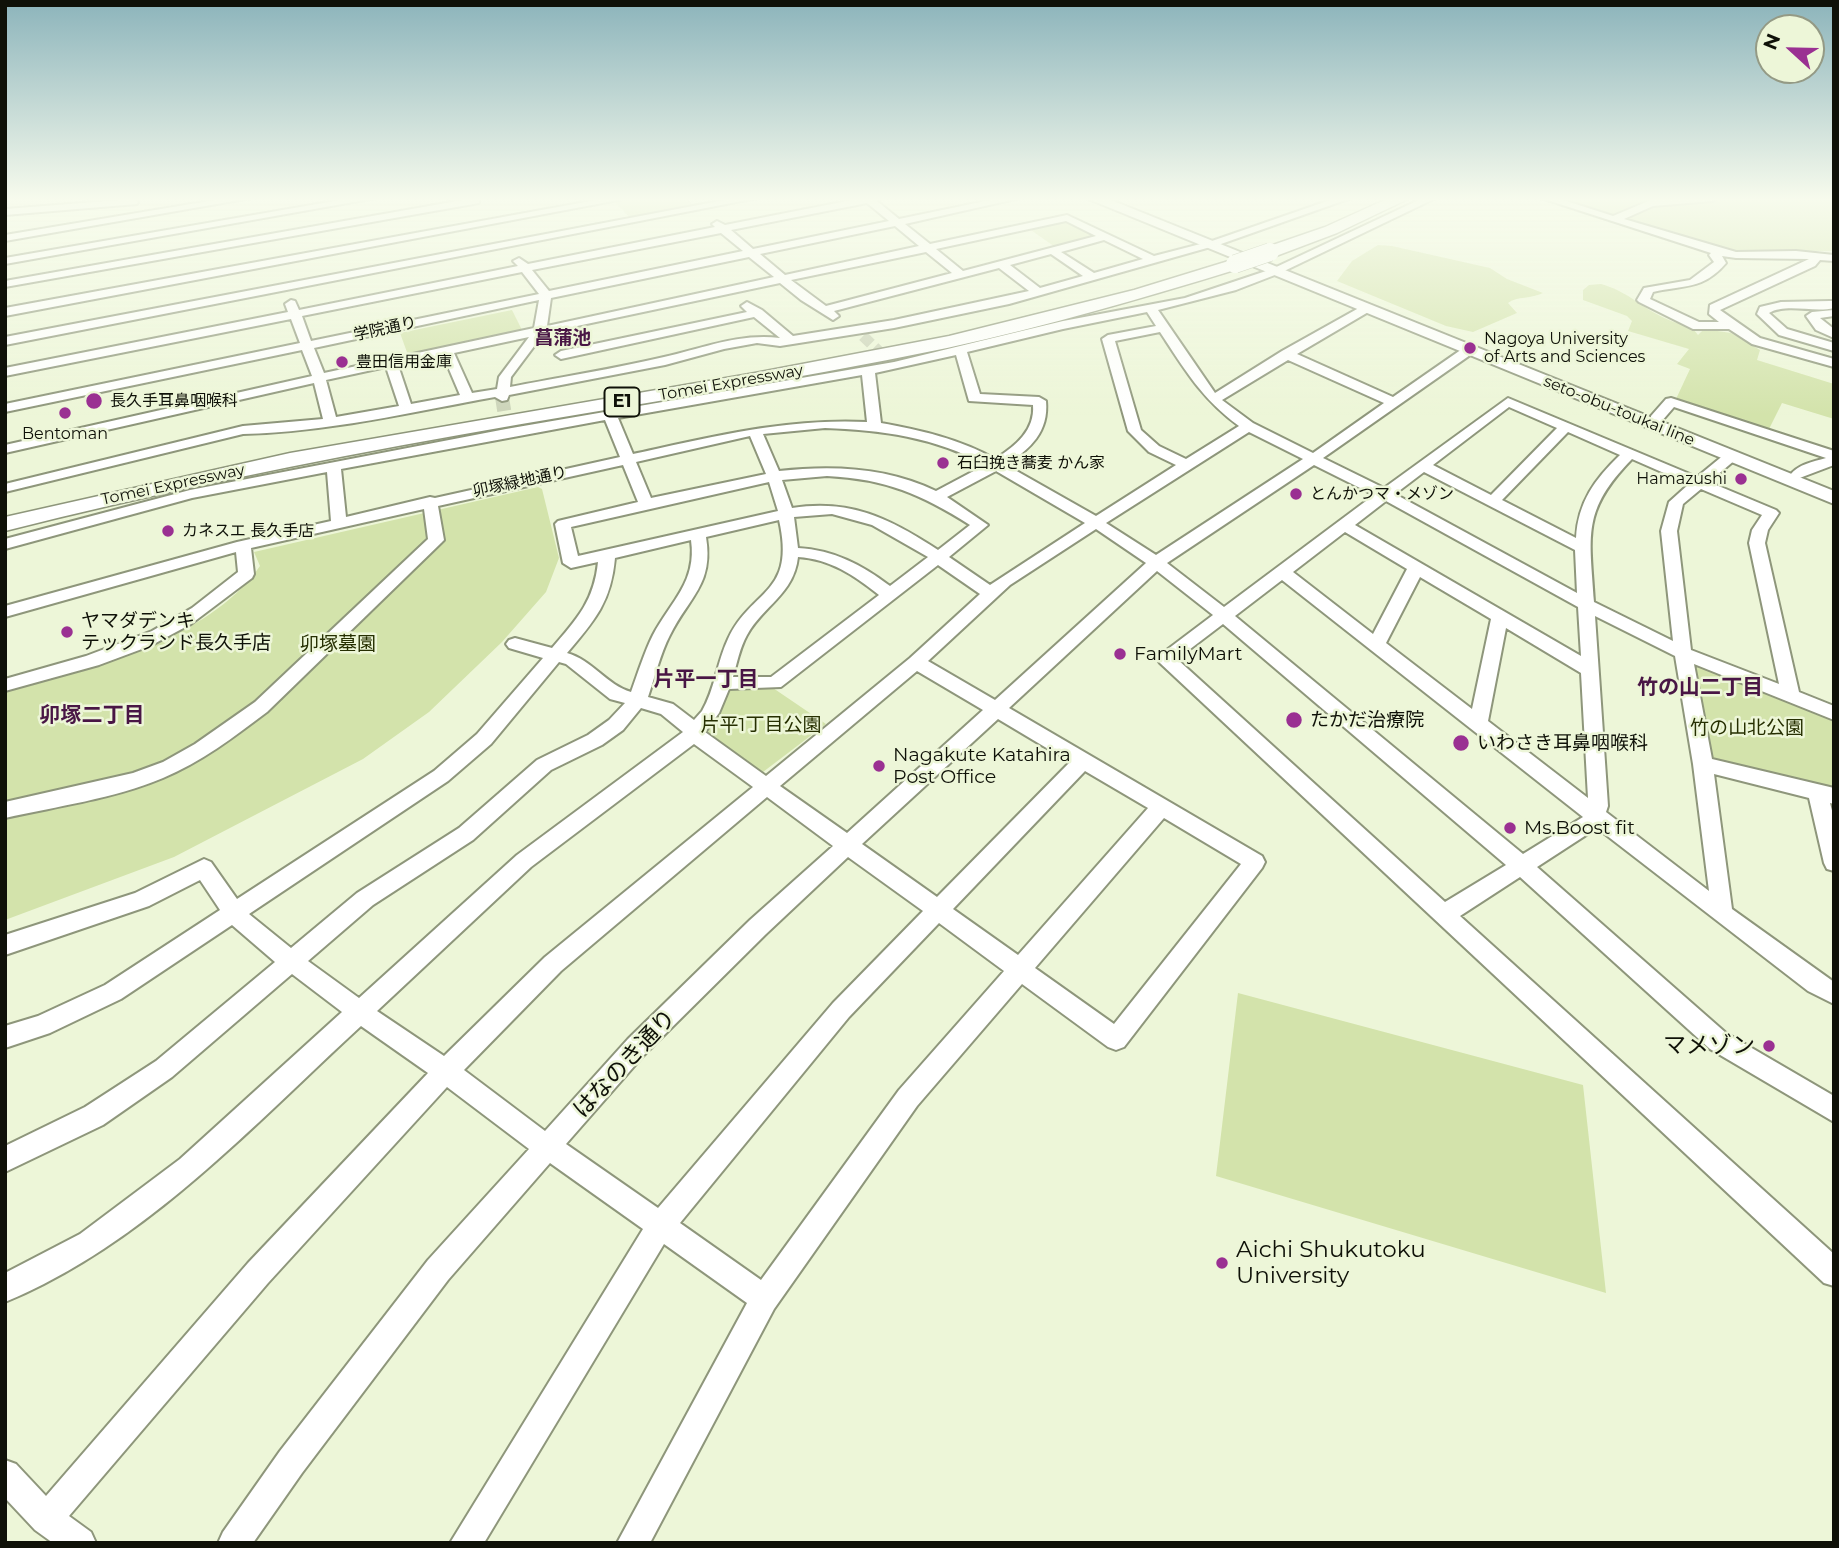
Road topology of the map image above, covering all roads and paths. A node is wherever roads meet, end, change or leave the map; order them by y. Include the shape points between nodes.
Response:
1 (85, 270) edge
2 (231, 270) edge
3 (278, 270) edge
4 (373, 270) edge
5 (520, 270) edge
6 (527, 270) edge
7 (666, 270) edge
8 (771, 270) edge
9 (831, 270) edge
10 (955, 270) edge
11 (978, 270) edge
12 (1009, 270) edge
13 (1083, 270) edge
14 (1117, 270) edge
15 (1166, 270) edge
16 (1179, 270) edge
17 (1280, 270) junction
18 (1712, 270) edge
19 (1797, 270) edge
20 (961, 275) junction
21 (1093, 277) junction
22 (784, 281) junction
23 (5, 284) edge
24 (285, 287) junction
25 (727, 290) junction
26 (1037, 291) junction
27 (546, 295) junction
28 (1834, 304) edge
29 (1150, 307) junction
30 (1366, 308) junction
31 (824, 310) junction
32 (5, 312) edge
33 (758, 313) junction
34 (1834, 313) edge
35 (295, 314) junction
36 (587, 319) junction
37 (1730, 324) junction
38 (1163, 328) junction
39 (540, 331) junction
40 (858, 334) junction
41 (1834, 334) edge
42 (790, 340) junction
43 (5, 341) edge
44 (306, 345) junction
45 (1834, 347) edge
46 (1469, 350) junction
47 (447, 351) junction
48 (961, 352) junction
49 (1286, 354) junction
50 (561, 355) junction
51 (391, 362) junction
52 (1834, 363) edge
53 (868, 370) junction
54 (5, 372) edge
55 (319, 377) junction
56 (553, 380) junction
57 (502, 395) junction
58 (468, 398) junction
59 (1214, 399) junction
60 (1392, 402) junction
61 (5, 408) edge
62 (406, 408) junction
63 (610, 415) junction
64 (1656, 419) junction
65 (331, 422) junction
66 (874, 426) junction
67 (1248, 426) junction
68 (1567, 426) junction
69 (755, 431) junction
70 (5, 449) edge
71 (1630, 453) junction
72 (1730, 457) junction
73 (1834, 458) edge
74 (628, 459) junction
75 (1313, 459) junction
76 (995, 464) junction
77 (1187, 465) junction
78 (1422, 465) junction
79 (333, 466) junction
80 (774, 475) junction
81 (1797, 475) junction
82 (1698, 482) junction
83 (5, 488) edge
84 (1834, 490) edge
85 (1384, 494) junction
86 (936, 497) junction
87 (1834, 498) edge
88 (430, 501) junction
89 (1493, 501) junction
90 (646, 504) junction
91 (5, 509) edge
92 (785, 514) junction
93 (339, 522) junction
94 (1096, 523) junction
95 (5, 524) edge
96 (1342, 524) junction
97 (698, 534) junction
98 (5, 544) edge
99 (243, 545) junction
100 (1583, 548) junction
101 (792, 552) junction
102 (607, 555) junction
103 (937, 559) junction
104 (1157, 562) junction
105 (1416, 568) junction
106 (1281, 571) junction
107 (990, 593) junction
108 (889, 594) junction
109 (1587, 605) junction
110 (5, 612) edge
111 (1224, 615) junction
112 (1500, 617) junction
113 (515, 644) dead end
114 (1376, 645) junction
115 (1683, 653) junction
116 (557, 655) junction
117 (916, 662) junction
118 (1589, 669) junction
119 (722, 682) junction
120 (5, 685) edge
121 (1791, 696) junction
122 (637, 701) junction
123 (996, 709) junction
124 (1834, 713) edge
125 (1478, 723) junction
126 (694, 734) junction
127 (1083, 761) junction
128 (1703, 764) junction
129 (764, 787) junction
130 (1826, 794) edge
131 (1161, 807) junction
132 (5, 810) edge
133 (1595, 814) junction
134 (845, 846) junction
135 (1834, 863) edge
136 (1522, 866) junction
137 (938, 910) junction
138 (234, 912) junction
139 (1722, 912) junction
140 (1445, 914) junction
141 (5, 945) edge
142 (292, 961) junction
143 (1020, 970) junction
144 (1834, 994) edge
145 (360, 1012) junction
146 (5, 1037) edge
147 (446, 1071) junction
148 (1834, 1110) edge
149 (550, 1147) junction
150 (5, 1159) edge
151 (661, 1226) junction
152 (1834, 1273) edge
153 (5, 1288) edge
154 (764, 1298) junction
155 (5, 1475) edge
156 (46, 1519) junction
157 (80, 1543) edge
158 (234, 1543) edge
159 (466, 1543) edge
160 (632, 1543) edge

1 - 23 street
2 - 32 street
3 - 24 street
4 - 24 street
5 - 35 street
6 - 27 street
7 - 27 street, 学院通り
8 - 22 street
9 - 22 street
10 - 20 street
11 - 20 street
12 - 26 street
13 - 21 street
14 - 21 street
15 - 91 highway, Tomei Expressway / E1 via 1093,295 951,329 264,450
16 - 95 highway, Tomei Expressway / E1 via 1102,305 962,339 255,467
17 - 29 street via 1208,295
17 - 30 main road, seto-obu-toukai line
17 - 64 main road
18 - 37 street via 1696,284 1665,285 1648,290 1643,299 1697,326
19 - 37 street via 1713,308
20 - 31 street
21 - 26 street
22 - 25 street
22 - 31 street
24 - 35 street
24 - 43 street
25 - 33 street
25 - 36 street
26 - 40 street
27 - 39 street
27 - 44 street, 学院通り
28 - 45 street via 1823,308 1773,306 1763,314 1783,332
29 - 38 street
29 - 48 street
30 - 46 main road, seto-obu-toukai line
30 - 49 street
31 - 40 street
33 - 42 street
33 - 50 street
34 - 41 street via 1812,316
35 - 44 street
35 - 54 street
36 - 39 street
36 - 50 street
37 - 52 street via 1756,341
38 - 59 street
38 - 77 street via 1108,339 1135,431 1154,449
39 - 47 street
39 - 57 street via 505,377
40 - 42 street
42 - 56 street via 757,339
44 - 55 street
44 - 61 street, 学院通り
46 - 60 street, はなのき通り
46 - 72 main road, seto-obu-toukai line
47 - 51 street
47 - 58 street
48 - 53 street
48 - 76 street via 974,398 1039,401 1042,409 1041,424 1032,439
49 - 59 street
49 - 60 street
50 - 56 street
51 - 55 street
51 - 62 street
53 - 63 street
53 - 66 street
55 - 65 street
55 - 70 street
56 - 57 street
57 - 58 street
58 - 62 street
59 - 67 street
60 - 75 street, はなのき通り
62 - 65 street
63 - 74 street
63 - 79 street via 506,430 465,443
64 - 73 street via 1671,402
64 - 81 main road
65 - 83 street via 243,430
66 - 69 street, 卯塚緑地通り via 825,424
66 - 76 street, 卯塚緑地通り via 934,439
67 - 75 street
67 - 77 street
68 - 71 street
68 - 78 street via 1508,402
68 - 89 street
69 - 74 street, 卯塚緑地通り
69 - 80 street
71 - 82 street
71 - 100 street via 1599,484 1588,503
72 - 82 street
72 - 87 main road, seto-obu-toukai line
73 - 81 street
74 - 88 street, 卯塚緑地通り
74 - 90 street
75 - 85 street
75 - 104 street, はなのき通り
76 - 86 street
76 - 94 street, 卯塚緑地通り
77 - 94 street
78 - 85 street
78 - 89 street
79 - 93 street
79 - 98 street via 190,494
80 - 86 street via 815,471 866,474
80 - 90 street
80 - 92 street
81 - 84 main road
82 - 115 street via 1676,502 1669,531
82 - 121 street via 1770,513 1757,542
85 - 96 street
85 - 109 street
86 - 103 street via 980,525
88 - 93 street, 卯塚緑地通り
88 - 132 street via 436,540 230,730 182,761 137,780
89 - 100 street
90 - 102 street via 564,524 571,563
92 - 97 street
92 - 101 street
92 - 103 street via 814,509 862,515
93 - 99 street, 卯塚緑地通り
94 - 104 street, 卯塚緑地通り
94 - 107 street
96 - 105 street
96 - 106 street
97 - 102 street
97 - 122 street via 698,576 661,636
99 - 110 street, 卯塚緑地通り
99 - 120 street via 246,574 176,625 113,654
100 - 109 street
101 - 108 street via 838,558
101 - 119 street via 782,584 737,637
102 - 116 street via 604,585 594,606
103 - 107 street
103 - 108 street
104 - 111 street, 卯塚緑地通り
104 - 123 street, はなのき通り
105 - 112 street
105 - 114 street
106 - 111 street
106 - 114 street
107 - 117 street
108 - 119 street via 775,683
109 - 115 street
109 - 118 street
111 - 136 street, 卯塚緑地通り
111 - 140 street via 1166,659
112 - 118 street
112 - 125 street
113 - 116 street
114 - 125 street
115 - 121 street
115 - 128 street
116 - 122 street via 580,664 616,694
116 - 138 street via 484,739 441,776
117 - 123 street
117 - 129 street
118 - 133 street
119 - 126 street via 710,712
121 - 124 street
122 - 126 street via 667,709
122 - 142 street via 606,733 544,765 466,834 365,899
123 - 127 street
123 - 134 street, はなのき通り
125 - 133 street
126 - 129 street
126 - 145 street via 524,861
127 - 131 street
127 - 137 street
128 - 130 street
128 - 139 street
129 - 134 street
129 - 147 street via 552,964
130 - 135 street
131 - 143 street
131 - 143 street via 1255,862 1116,1040
133 - 136 street via 1592,821
133 - 139 street
134 - 137 street
134 - 149 street, はなのき通り via 636,1047
136 - 140 street
136 - 148 street, 卯塚緑地通り via 1718,1041
137 - 143 street
137 - 151 street via 841,1010
138 - 141 street via 204,868 141,900
138 - 142 street
138 - 146 street via 113,992
139 - 144 street
140 - 152 street
142 - 145 street
142 - 150 street via 164,1069 94,1116
143 - 154 street via 908,1098
145 - 147 street
145 - 153 street via 189,1168 89,1243
147 - 149 street
147 - 156 street via 258,1273
149 - 151 street
149 - 158 street, はなのき通り via 438,1270
151 - 154 street
151 - 159 street
154 - 160 street
155 - 156 street
156 - 157 street

